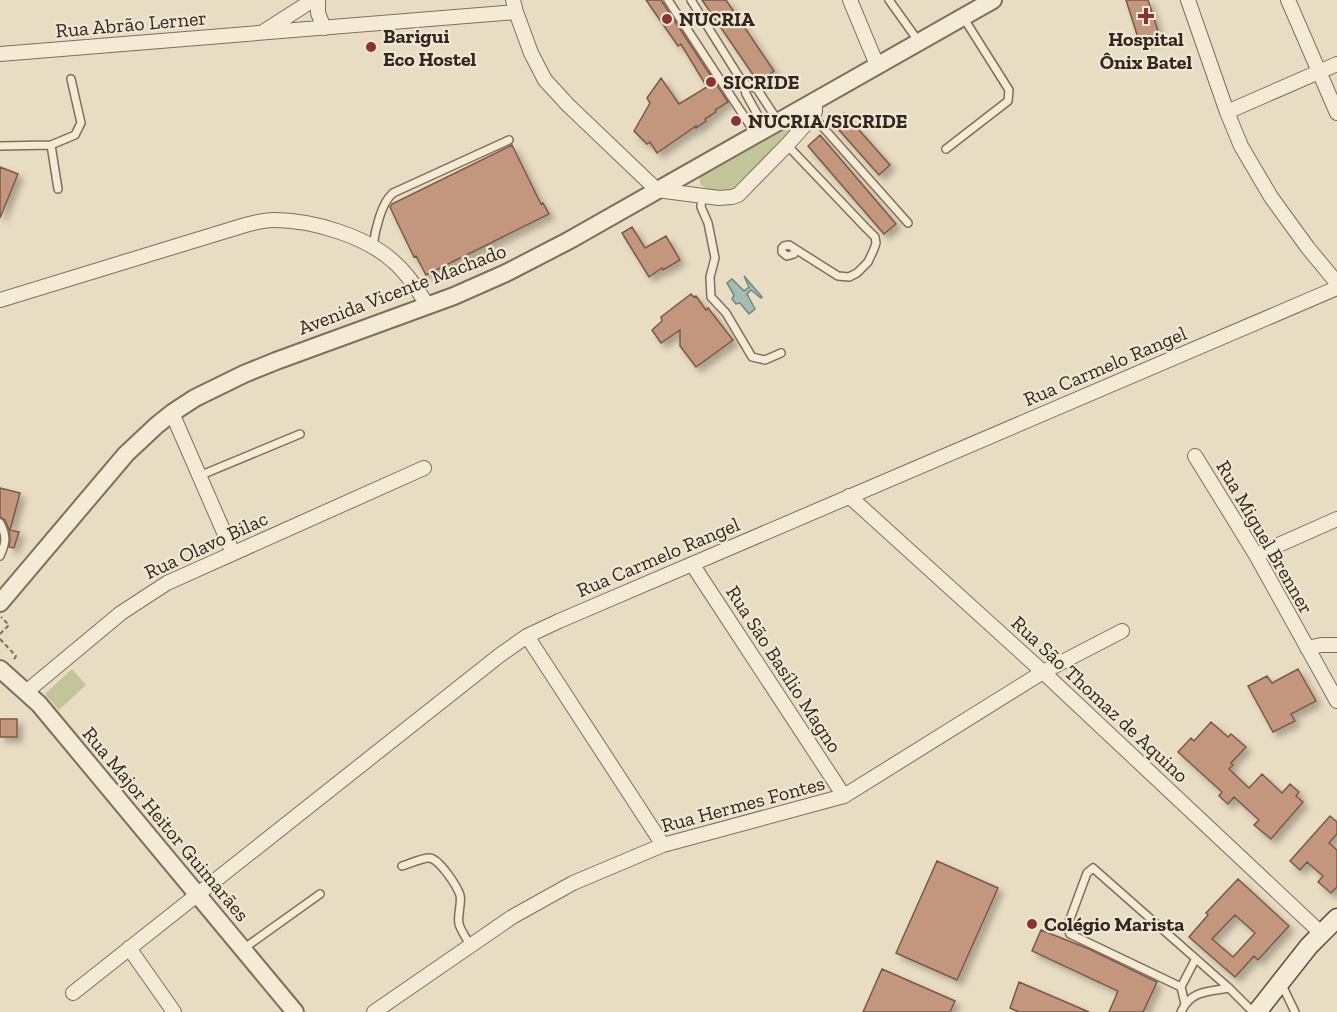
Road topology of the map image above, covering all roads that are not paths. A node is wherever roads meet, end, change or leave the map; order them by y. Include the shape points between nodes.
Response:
1 (314, 0) edge
2 (318, 0) edge
3 (668, 0) edge
4 (691, 0) edge
5 (850, 0) edge
6 (889, 0) edge
7 (993, 0) edge
8 (1188, 0) edge
9 (1288, 0) edge
10 (514, 6) edge
11 (963, 17) junction
12 (324, 28) junction
13 (262, 33) junction
14 (919, 42) junction
15 (0, 54) edge
16 (1337, 64) edge
17 (877, 65) junction
18 (1319, 72) junction
19 (71, 79) dead end
20 (743, 82) junction
21 (814, 108) junction
22 (1227, 112) junction
23 (1337, 113) edge
24 (766, 128) junction
25 (509, 140) dead end
26 (51, 145) junction
27 (787, 145) junction
28 (0, 146) edge
29 (946, 148) dead end
30 (58, 189) dead end
31 (657, 190) junction
32 (702, 196) junction
33 (908, 223) dead end
34 (373, 247) junction
35 (795, 249) dead end
36 (1337, 283) edge
37 (1337, 288) edge
38 (0, 300) edge
39 (428, 306) junction
40 (782, 353) dead end
41 (172, 413) junction
42 (300, 434) dead end
43 (1195, 456) dead end
44 (424, 468) dead end
45 (200, 476) junction
46 (849, 496) junction
47 (1337, 519) edge
48 (0, 524) edge
49 (233, 553) junction
50 (1256, 555) junction
51 (0, 556) edge
52 (692, 564) junction
53 (0, 604) edge
54 (1122, 631) dead end
55 (527, 636) junction
56 (1337, 645) edge
57 (1306, 648) junction
58 (0, 669) edge
59 (1043, 672) junction
60 (26, 692) junction
61 (1337, 701) edge
62 (844, 796) junction
63 (663, 845) junction
64 (402, 866) dead end
65 (197, 894) junction
66 (320, 894) dead end
67 (1337, 918) edge
68 (1321, 933) junction
69 (470, 945) junction
70 (129, 948) junction
71 (243, 950) junction
72 (1195, 960) junction
73 (1280, 981) junction
74 (1181, 987) junction
75 (1229, 988) junction
76 (73, 993) dead end
77 (1185, 1004) junction
78 (174, 1012) edge
79 (295, 1012) edge
80 (374, 1012) edge
81 (1181, 1012) edge
82 (1255, 1012) edge
83 (1295, 1012) edge

1 - 13 street
2 - 12 street
3 - 24 lane
4 - 20 lane
5 - 17 street
6 - 14 lane
7 - 11 street, Avenida Vicente Machado
8 - 22 street
9 - 18 street
10 - 12 street, Rua Abrão Lerner
10 - 31 street via 537,66 555,92
11 - 14 street, Avenida Vicente Machado
11 - 29 lane via 1009,90 1008,101
12 - 13 street, Rua Abrão Lerner
13 - 15 street, Rua Abrão Lerner
14 - 17 street, Avenida Vicente Machado
16 - 18 street
17 - 21 street, Avenida Vicente Machado
18 - 22 street
18 - 23 street
19 - 26 lane via 81,123 75,135
20 - 24 lane
20 - 24 lane via 757,89
21 - 24 street, Avenida Vicente Machado
21 - 27 street
21 - 33 lane
22 - 36 street via 1262,181
24 - 31 street, Avenida Vicente Machado
25 - 34 lane via 393,192 387,197
26 - 28 lane
26 - 30 lane
27 - 32 street via 738,195
27 - 35 lane via 875,237 876,243 868,262 849,277 838,276
31 - 32 street
31 - 39 street, Avenida Vicente Machado via 539,256
32 - 40 lane via 701,207 715,258 710,277 711,297 726,313 752,357 765,360
34 - 38 street via 315,226 272,220
34 - 39 street via 396,263
37 - 46 street, Rua Carmelo Rangel
39 - 41 street, Avenida Vicente Machado via 244,374
41 - 45 street
41 - 53 street, Avenida Vicente Machado via 126,454
42 - 45 lane
43 - 50 street, Rua Miguel Brenner
44 - 49 street, Rua Olavo Bilac
45 - 49 street
46 - 52 street, Rua Carmelo Rangel
46 - 59 street, Rua São Thomaz de Aquino
47 - 50 street
48 - 51 lane via 5,532 5,546
49 - 60 street, Rua Olavo Bilac via 145,597
50 - 57 street, Rua Miguel Brenner
52 - 55 street, Rua Carmelo Rangel
52 - 62 street, Rua São Basílio Magno
54 - 59 street, Rua Hermes Fontes
55 - 63 street
55 - 65 street, Rua Carmelo Rangel
56 - 57 street
57 - 61 street, Rua Miguel Brenner
58 - 60 street, Rua Major Heitor Guimarães
59 - 62 street, Rua Hermes Fontes
59 - 68 street, Rua São Thomaz de Aquino
60 - 65 street, Rua Major Heitor Guimarães
62 - 63 street, Rua Hermes Fontes
63 - 69 street, Rua Hermes Fontes via 573,884 512,916
64 - 69 lane via 431,858 447,874 460,896 459,926
65 - 70 street, Rua Carmelo Rangel
65 - 71 street, Rua Major Heitor Guimarães
66 - 71 lane
67 - 68 main road
68 - 73 main road
69 - 80 street, Rua Hermes Fontes
70 - 76 street, Rua Carmelo Rangel
70 - 78 street
71 - 79 street, Rua Major Heitor Guimarães
72 - 74 lane
72 - 74 lane via 1093,868 1087,873 1067,927 1070,934
72 - 75 lane
73 - 82 main road
73 - 83 lane
74 - 77 lane
75 - 77 lane via 1198,993
75 - 82 lane
77 - 81 lane

